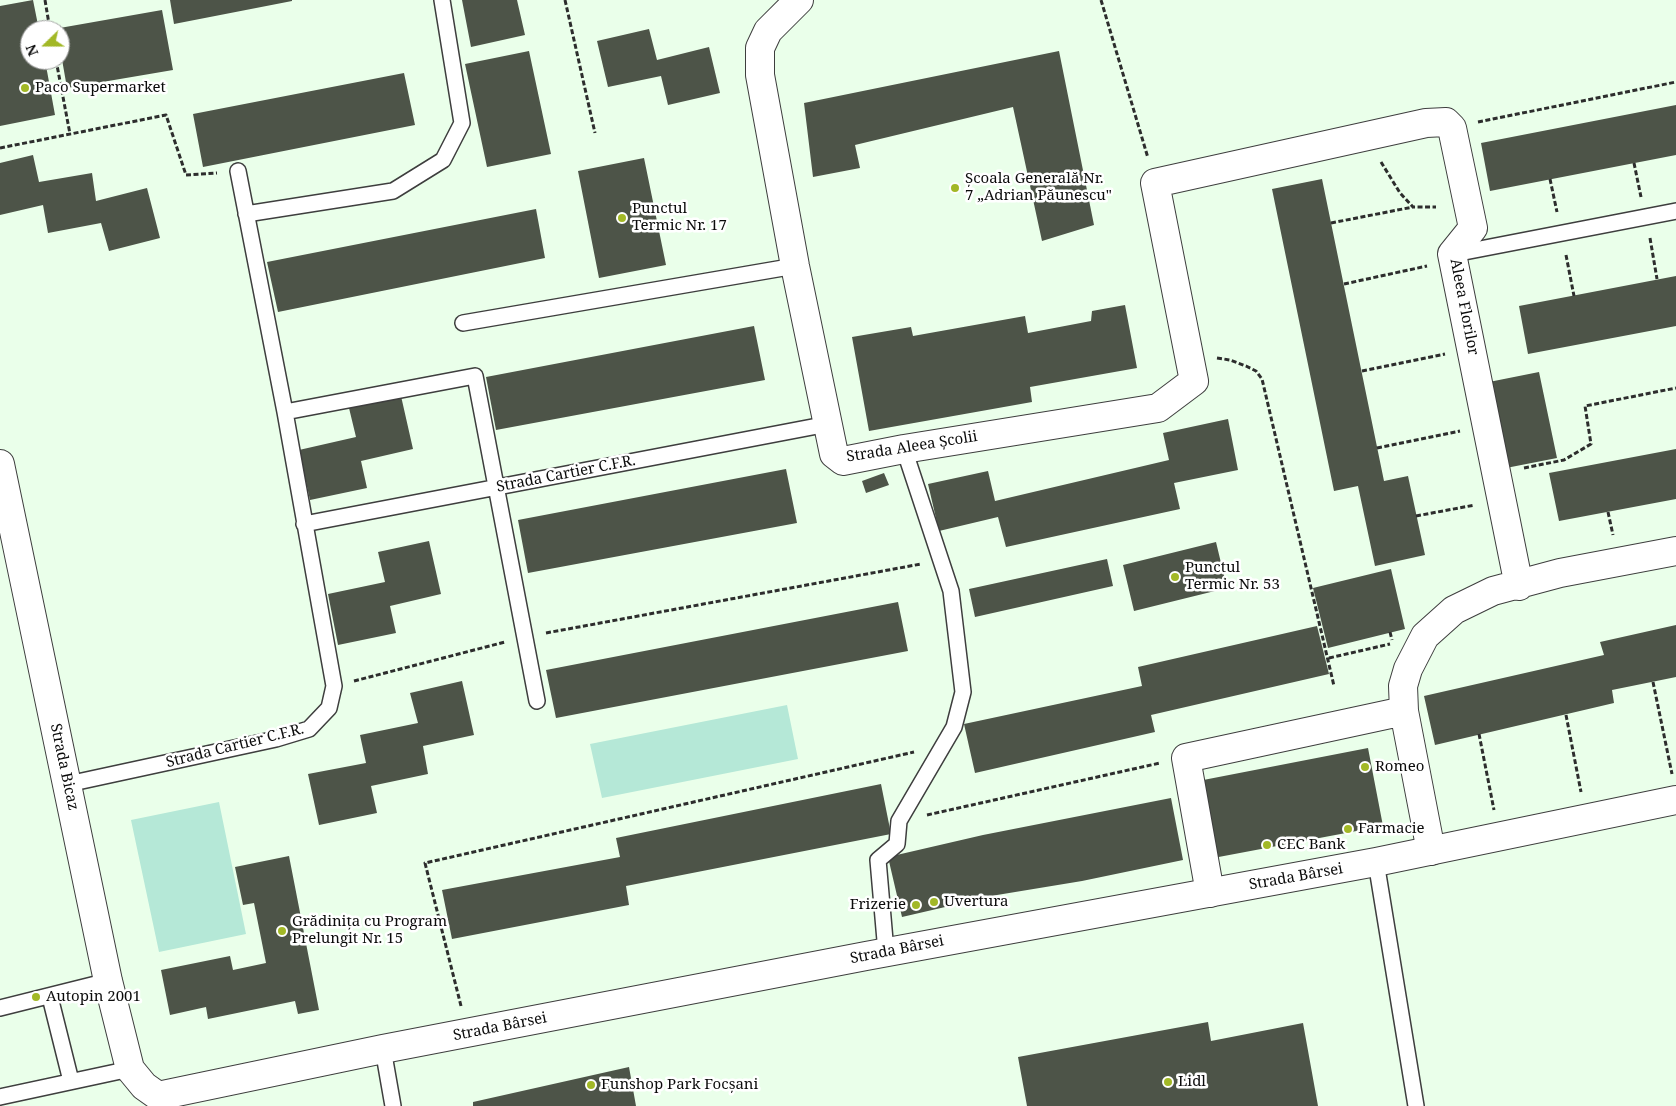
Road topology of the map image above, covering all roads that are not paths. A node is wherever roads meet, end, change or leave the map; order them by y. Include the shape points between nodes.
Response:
1 (442, 0) edge
2 (799, 0) edge
3 (238, 171) road end
4 (1676, 211) edge
5 (246, 214) junction
6 (1453, 257) junction
7 (795, 266) junction
8 (463, 324) dead end
9 (1192, 369) joint
10 (285, 412) junction
11 (828, 424) junction
12 (904, 449) junction
13 (0, 464) edge
14 (495, 488) junction
15 (304, 524) junction
16 (1676, 551) edge
17 (9, 552) edge
18 (1519, 586) junction
19 (537, 701) dead end
20 (1404, 711) junction
21 (68, 784) junction
22 (1676, 800) edge
23 (1431, 851) junction
24 (1376, 862) junction
25 (1210, 893) junction
26 (886, 952) junction
27 (108, 981) junction
28 (50, 997) junction
29 (0, 1008) edge
30 (383, 1049) junction
31 (130, 1069) junction
32 (71, 1081) junction
33 (0, 1097) edge
34 (155, 1101) edge
35 (394, 1106) edge
36 (1416, 1106) edge

1 - 5 lane via 462,123 443,160 393,190
2 - 7 street, Strada Aleea Școlii via 768,31 760,48 760,75
3 - 5 lane, Strada Cartier C.F.R.
4 - 6 lane
5 - 10 lane, Strada Cartier C.F.R.
6 - 9 street, Aleea Florilor via 1472,228 1452,128 1446,122 1374,134 1155,183
6 - 18 street, Aleea Florilor
7 - 8 lane
7 - 11 street, Strada Aleea Școlii
9 - 12 street, Strada Aleea Școlii via 1158,408
10 - 14 lane via 475,376
10 - 15 lane, Strada Cartier C.F.R.
11 - 12 street, Strada Aleea Școlii via 834,454 843,462
11 - 14 lane, Strada Cartier C.F.R.
12 - 26 lane via 951,591 963,692 954,727 900,821 897,844 878,860
13 - 17 street, Strada Bicaz
14 - 15 lane, Strada Cartier C.F.R.
14 - 19 lane
15 - 21 lane, Strada Cartier C.F.R. via 334,686 329,708 309,729 276,739
16 - 18 street via 1560,573
17 - 21 street, Strada Bicaz
18 - 20 street via 1493,591 1454,610 1425,636 1403,686
20 - 23 street
20 - 25 street via 1186,758
21 - 27 street, Strada Bicaz
22 - 23 street, Strada Bârsei
23 - 24 street, Strada Bârsei
24 - 25 street, Strada Bârsei
24 - 36 lane
25 - 26 street, Strada Bârsei
26 - 30 street, Strada Bârsei
27 - 28 lane
27 - 31 street, Strada Bicaz
28 - 29 lane
28 - 32 lane
30 - 34 street, Strada Bârsei
30 - 35 lane
31 - 32 lane
31 - 34 street, Strada Bârsei
32 - 33 lane

